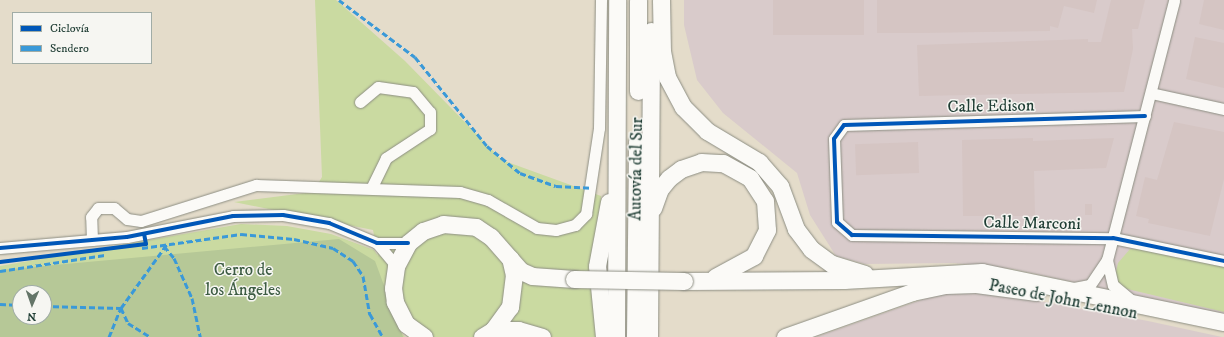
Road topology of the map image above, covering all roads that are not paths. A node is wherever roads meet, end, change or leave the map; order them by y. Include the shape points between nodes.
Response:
1 (601, 0) edge
2 (638, 0) edge
3 (653, 0) edge
4 (661, 0) edge
5 (1174, 0) edge
6 (618, 2) edge
7 (1151, 93) junction
8 (360, 102) dead end
9 (1224, 108) edge
10 (1145, 116) junction
11 (372, 187) junction
12 (650, 226) junction
13 (840, 228) joint
14 (1113, 238) junction
15 (92, 240) junction
16 (377, 243) junction
17 (408, 243) junction
18 (0, 248) edge
19 (510, 258) junction
20 (1107, 260) junction
21 (1224, 261) edge
22 (396, 266) junction
23 (900, 276) junction
24 (684, 281) junction
25 (1070, 289) junction
26 (1136, 304) junction
27 (856, 311) junction
28 (1224, 322) edge
29 (1224, 332) edge
30 (487, 334) edge
31 (422, 336) edge
32 (542, 337) edge
33 (604, 337) edge
34 (616, 337) edge
35 (635, 337) edge
36 (648, 337) edge
37 (785, 337) edge
38 (803, 337) edge

1 - 11 street via 599,128 586,214 575,225 556,230 537,228 488,200 460,192
2 - 35 highway, Autovía del Sur
3 - 12 highway via 649,98
4 - 23 highway via 662,51 667,77 682,107 708,131 759,162 780,186 796,229 811,249 832,264 854,273
5 - 7 street
6 - 33 highway via 612,63 609,212 597,266
6 - 34 highway, Autovía del Sur
7 - 9 street
7 - 10 street
8 - 11 street via 378,87 412,92 430,112 430,129 386,158
10 - 13 street, Calle Edison via 851,124 839,129 834,139 836,215
10 - 14 street
11 - 15 street via 256,185 141,221 127,219 114,208 98,208 91,217
12 - 24 highway via 660,189 681,169 701,162 723,163 736,168 759,190 765,201 767,230 754,256 719,277
12 - 36 highway
13 - 14 street, Calle Marconi via 852,235
14 - 20 street
14 - 21 street, Calle Marconi
15 - 16 street via 127,237 233,216 283,215 329,222
15 - 18 street
16 - 17 street
16 - 22 street
17 - 19 highway via 423,231 443,224 476,227 491,237
17 - 22 highway
19 - 24 highway, bridge via 521,271 532,276
19 - 30 highway via 514,275 510,307
20 - 25 street via 1090,285
20 - 26 street via 1113,286
22 - 31 highway via 395,302 406,324
23 - 24 highway
23 - 25 highway, Paseo de John Lennon via 982,272
25 - 26 highway, Paseo de John Lennon
26 - 28 highway, Paseo de John Lennon
27 - 29 highway, Paseo de John Lennon via 912,292 976,284 1036,292
27 - 37 highway
27 - 38 highway
30 - 32 highway via 518,330

